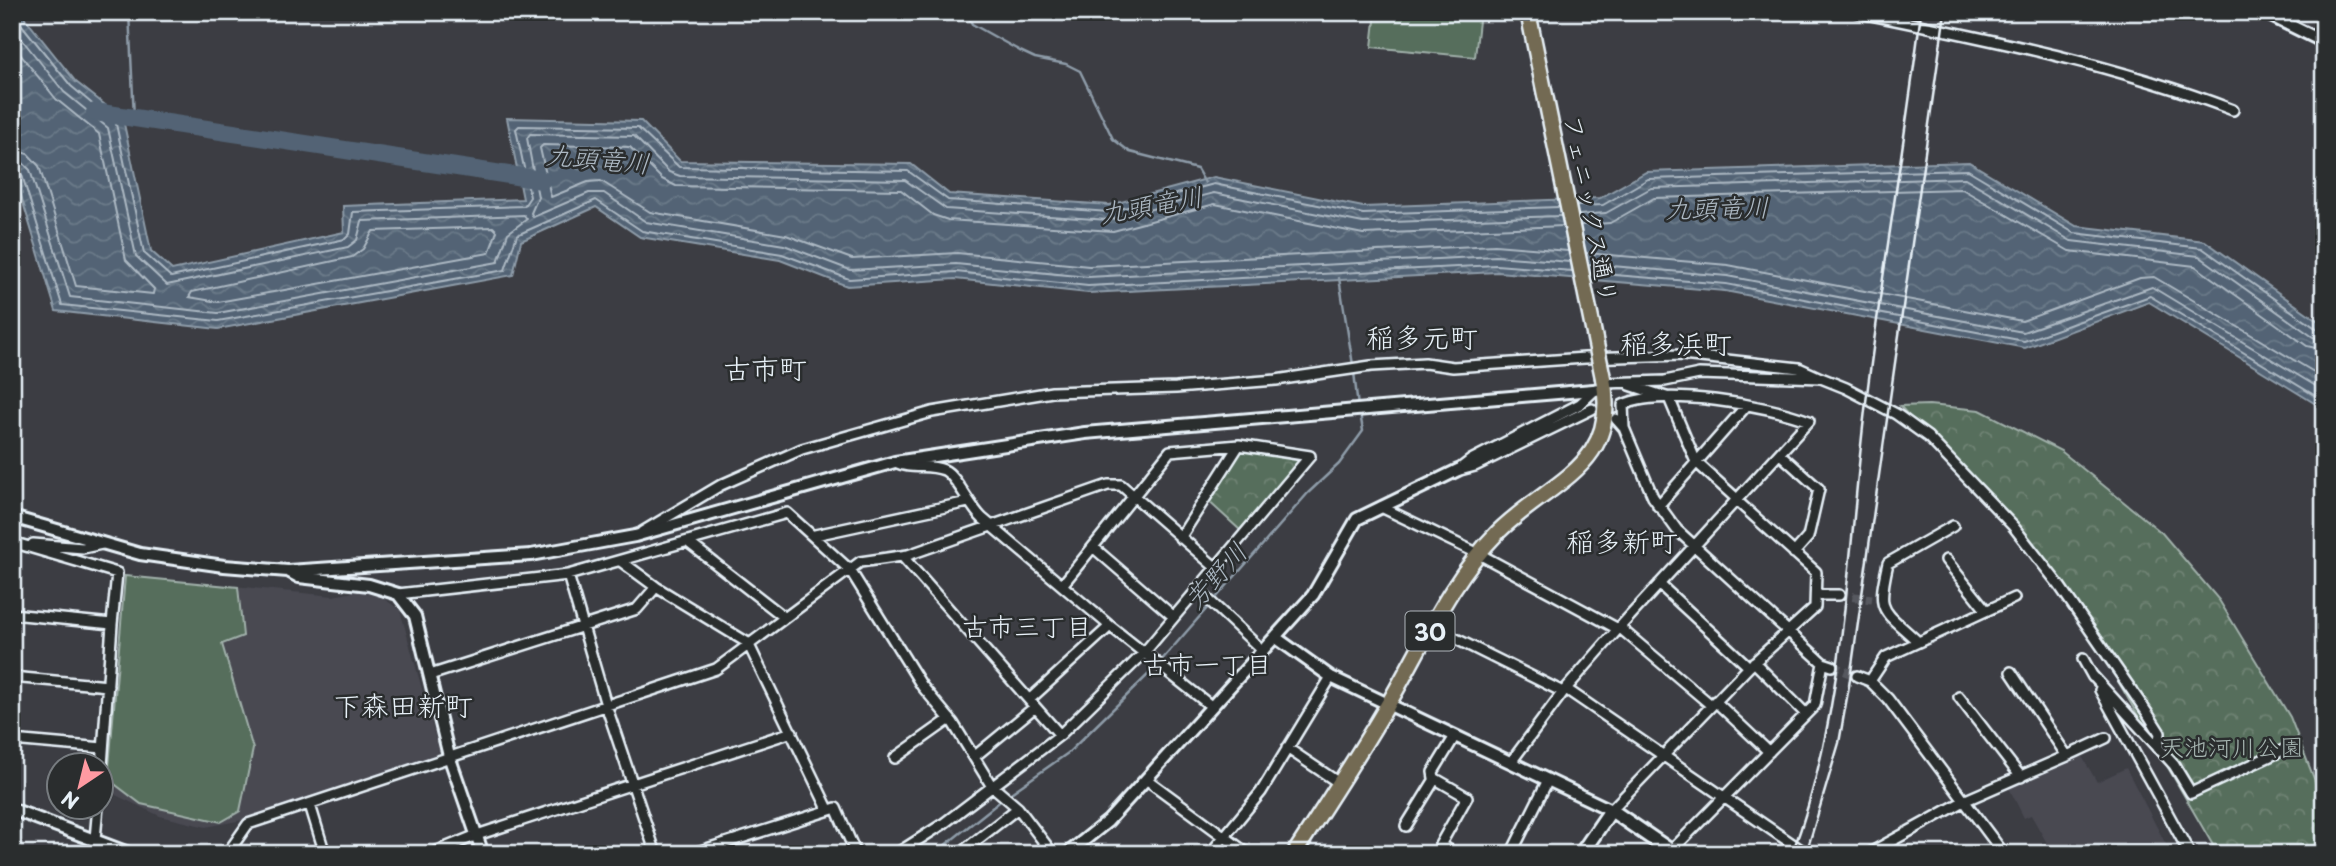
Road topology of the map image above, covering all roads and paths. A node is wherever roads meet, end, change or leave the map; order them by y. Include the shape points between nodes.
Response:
1 (1528, 12) edge
2 (1856, 12) edge
3 (2263, 12) edge
4 (2324, 42) edge
5 (2233, 110) dead end
6 (1821, 378) junction
7 (1621, 383) junction
8 (1602, 385) junction
9 (1670, 398) junction
10 (1748, 405) junction
11 (1592, 410) dead end
12 (1616, 419) dead end
13 (1624, 428) junction
14 (1239, 445) junction
15 (1780, 454) junction
16 (895, 462) junction
17 (1696, 462) junction
18 (1458, 470) junction
19 (1132, 498) junction
20 (1737, 501) junction
21 (968, 502) junction
22 (1658, 506) junction
23 (1381, 507) junction
24 (12, 517) edge
25 (1953, 526) dead end
26 (995, 527) junction
27 (815, 535) junction
28 (635, 536) junction
29 (1180, 538) junction
30 (12, 542) edge
31 (689, 543) junction
32 (104, 544) junction
33 (1093, 547) junction
34 (1695, 548) junction
35 (1794, 552) junction
36 (1479, 554) junction
37 (902, 556) junction
38 (1946, 560) dead end
39 (622, 562) junction
40 (1214, 566) junction
41 (850, 570) junction
42 (288, 571) junction
43 (568, 575) junction
44 (1063, 584) junction
45 (1659, 584) junction
46 (656, 587) junction
47 (1197, 589) junction
48 (398, 594) junction
49 (1816, 595) junction
50 (1839, 595) tunnel mouth
51 (2014, 598) dead end
52 (1986, 610) junction
53 (12, 614) edge
54 (784, 617) junction
55 (1174, 617) junction
56 (112, 624) junction
57 (583, 626) junction
58 (1110, 626) junction
59 (1432, 627) junction
60 (1618, 628) junction
61 (1787, 631) junction
62 (1275, 638) junction
63 (1918, 642) junction
64 (748, 643) junction
65 (1263, 651) junction
66 (1143, 654) junction
67 (2083, 659) dead end
68 (1751, 664) junction
69 (2011, 672) dead end
70 (430, 675) junction
71 (2092, 675) junction
72 (1857, 676) tunnel mouth
73 (12, 677) edge
74 (1331, 677) junction
75 (1870, 681) junction
76 (108, 686) junction
77 (1564, 690) junction
78 (1959, 697) dead end
79 (1713, 703) junction
80 (1032, 704) junction
81 (1388, 704) junction
82 (606, 705) junction
83 (1211, 706) junction
84 (1806, 714) junction
85 (950, 719) junction
86 (792, 732) junction
87 (1060, 736) junction
88 (1455, 736) junction
89 (2106, 738) dead end
90 (12, 740) edge
91 (2294, 745) dead end
92 (103, 748) joint
93 (1287, 748) junction
94 (2158, 748) junction
95 (1769, 752) junction
96 (1663, 755) junction
97 (449, 756) junction
98 (2067, 756) junction
99 (974, 757) junction
100 (894, 758) dead end
101 (1511, 762) junction
102 (2021, 777) junction
103 (1146, 779) junction
104 (1436, 779) junction
105 (1548, 780) junction
106 (635, 783) junction
107 (1339, 783) junction
108 (991, 785) junction
109 (1723, 798) junction
110 (1966, 800) junction
111 (310, 805) junction
112 (1018, 808) junction
113 (12, 809) edge
114 (828, 809) junction
115 (1611, 810) junction
116 (97, 820) edge
117 (1406, 826) dead end
118 (477, 835) junction
119 (1224, 837) junction
120 (95, 839) junction
121 (1669, 852) edge
122 (131, 854) edge
123 (227, 854) edge
124 (325, 854) edge
125 (430, 854) edge
126 (483, 854) edge
127 (656, 854) edge
128 (691, 854) edge
129 (856, 854) edge
130 (896, 854) edge
131 (959, 854) edge
132 (1053, 854) edge
133 (1067, 854) edge
134 (1210, 854) edge
135 (1248, 854) edge
136 (1294, 854) edge
137 (1456, 854) edge
138 (1511, 854) edge
139 (1581, 854) edge
140 (1807, 854) edge
141 (1868, 854) edge
142 (2004, 854) edge
143 (2190, 854) edge

1 - 8 main road, フェニックス通り / 30, bridge
2 - 5 street via 1985,36 2153,82
3 - 4 street
6 - 7 street via 1699,374
6 - 28 street via 1799,368 1682,355 1453,368 1425,363 1371,366 1276,380 1052,392 932,412 802,449 721,485
6 - 94 street via 1896,414 1928,437 1970,478 2059,585 2160,733
7 - 8 street
7 - 9 street
8 - 16 street via 1085,433
8 - 18 street via 1580,404
8 - 36 main road, フェニックス通り / 30 via 1607,418 1592,453 1499,531
9 - 10 street
9 - 13 street via 1623,405
9 - 17 street
10 - 15 street via 1809,421
10 - 17 street
11 - 18 street
12 - 13 street
13 - 22 street
14 - 19 street via 1170,451
14 - 29 street
14 - 40 street via 1310,456
15 - 20 street
15 - 35 street via 1819,489 1808,537
16 - 21 street via 907,468 944,469
16 - 28 street
17 - 20 street
17 - 22 street
18 - 23 street
19 - 26 street via 1121,485 1108,485
19 - 29 street
19 - 33 street
20 - 34 street
20 - 35 street
21 - 26 street
21 - 27 street
22 - 34 street
23 - 36 street
23 - 62 street via 1350,525 1313,595
24 - 32 street
25 - 63 street via 1888,564 1877,600
26 - 37 street
26 - 44 street
27 - 31 street via 787,513
27 - 41 street
28 - 42 street via 531,555
29 - 40 street
30 - 32 street via 83,548
30 - 56 street via 117,573
31 - 39 street
31 - 54 street
32 - 42 street via 179,560
33 - 44 street
33 - 55 street
34 - 45 street
34 - 61 street
35 - 49 street via 1816,572
36 - 59 main road, フェニックス通り / 30
36 - 60 street
37 - 41 street via 860,562
37 - 80 street
38 - 52 street
39 - 43 street
39 - 46 street
40 - 47 street
41 - 54 street
41 - 85 street via 922,686
42 - 48 street via 299,577 369,585
43 - 48 street
43 - 57 street
44 - 58 street
45 - 60 street
45 - 68 street
46 - 57 street via 638,608
46 - 64 street
47 - 55 street
47 - 65 street
48 - 70 street via 415,616
49 - 50 street
49 - 61 street via 1815,607
51 - 52 street
52 - 63 street
53 - 56 street
54 - 64 street
55 - 66 street
56 - 76 street
57 - 70 street
57 - 82 street
58 - 66 street
58 - 80 street
59 - 77 street
59 - 81 main road, フェニックス通り / 30
60 - 77 street
60 - 79 street
61 - 68 street
61 - 84 street via 1827,665 1815,705
62 - 65 street
62 - 74 street
63 - 75 street via 1886,657
64 - 82 street via 716,669
64 - 86 street
65 - 83 street
66 - 83 street
66 - 87 street
67 - 71 street
68 - 79 street
68 - 84 street
69 - 98 street
70 - 97 street
71 - 94 street
71 - 143 street
72 - 75 street
73 - 76 street
74 - 81 street
74 - 93 street
75 - 110 street
76 - 92 street
77 - 96 street
77 - 101 street
78 - 102 street
79 - 95 street
79 - 96 street
80 - 87 street
80 - 99 street
81 - 88 street
81 - 107 main road, フェニックス通り / 30
82 - 97 street
82 - 106 street
83 - 103 street
84 - 95 street
85 - 99 street
85 - 100 street
86 - 106 street
86 - 114 street
87 - 108 street
88 - 101 street
88 - 104 street via 1433,772
89 - 98 street
90 - 92 street
91 - 94 street via 2190,793
93 - 107 street
93 - 119 street via 1261,792
95 - 109 street
96 - 109 street
96 - 115 street
97 - 111 street
97 - 118 street
98 - 102 street
99 - 108 street
101 - 105 street
102 - 110 street
103 - 119 street
103 - 133 street via 1108,821
104 - 117 street
104 - 137 street via 1466,797 1440,845
105 - 115 street
105 - 138 street
106 - 118 street
106 - 127 street
107 - 136 main road, フェニックス通り / 30
108 - 112 street
108 - 130 street
109 - 121 street
109 - 140 street
110 - 141 street
110 - 142 street
111 - 123 street via 248,824
111 - 124 street
112 - 131 street
112 - 132 street
113 - 120 street
114 - 128 street
114 - 129 street via 836,808
115 - 121 main road
115 - 139 main road
116 - 120 street
118 - 125 street
118 - 126 street
119 - 134 street
119 - 135 street
120 - 122 street

